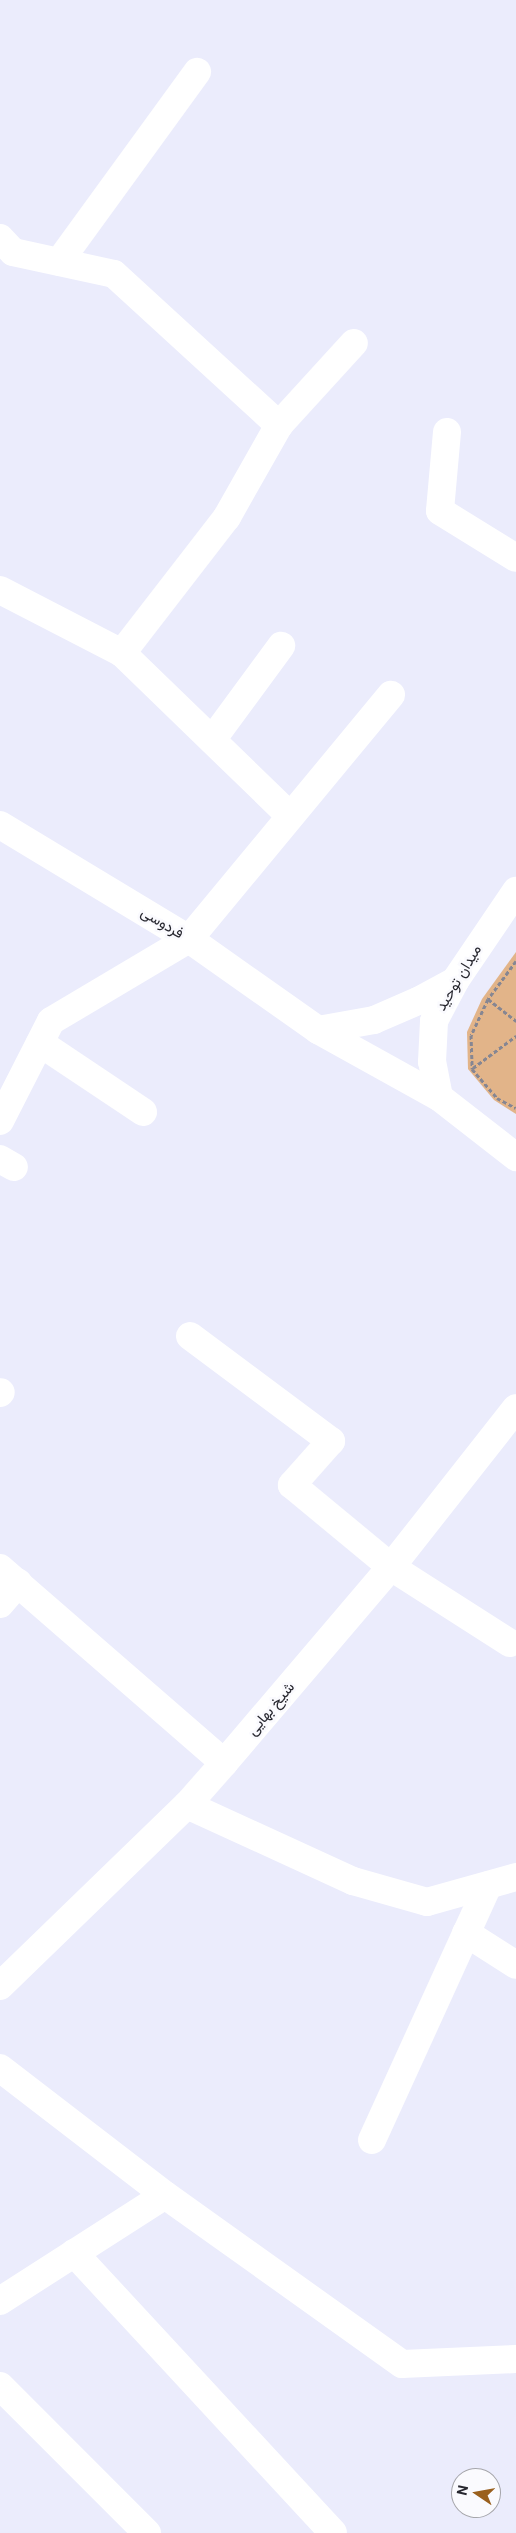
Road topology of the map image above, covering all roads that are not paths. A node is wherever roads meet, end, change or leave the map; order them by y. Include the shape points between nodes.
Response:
1 (197, 72) dead end
2 (0, 238) edge
3 (59, 262) junction
4 (354, 342) dead end
5 (279, 425) junction
6 (447, 432) dead end
7 (516, 558) edge
8 (0, 590) edge
9 (281, 646) dead end
10 (122, 653) junction
11 (391, 695) dead end
12 (212, 740) junction
13 (290, 816) junction
14 (0, 825) edge
15 (516, 891) edge
16 (189, 939) junction
17 (455, 981) junction
18 (318, 1030) junction
19 (40, 1043) junction
20 (439, 1097) junction
21 (143, 1112) dead end
22 (0, 1121) edge
23 (516, 1157) edge
24 (190, 1336) dead end
25 (512, 1422) edge
26 (391, 1567) junction
27 (9, 1576) edge
28 (0, 1604) edge
29 (510, 1643) dead end
30 (224, 1764) junction
31 (187, 1805) junction
32 (516, 1877) edge
33 (488, 1885) junction
34 (466, 1933) junction
35 (516, 1965) edge
36 (0, 1986) edge
37 (0, 2068) edge
38 (372, 2140) dead end
39 (166, 2195) junction
40 (74, 2253) junction
41 (0, 2301) edge
42 (516, 2359) edge
43 (0, 2386) edge
44 (146, 2533) edge
45 (333, 2533) edge

1 - 3 street
2 - 3 street via 13,252
3 - 5 street via 114,274
4 - 5 street
5 - 10 street via 227,517
6 - 7 street via 440,512
8 - 10 street
9 - 12 street
10 - 12 street
11 - 13 street
12 - 13 street
13 - 16 street
14 - 16 street, فردوسی
15 - 17 street, میدان توحید
16 - 18 street, فردوسی
16 - 19 street via 51,1021
17 - 18 street via 374,1020
17 - 20 street, میدان توحید via 434,1021 432,1062
18 - 20 street, فردوسی
19 - 21 street
19 - 22 street
20 - 23 street
24 - 26 street via 331,1441 292,1485
25 - 26 street, شیخ بهایی
26 - 29 street
26 - 30 street, شیخ بهایی
27 - 28 street
27 - 30 street
30 - 31 street, شیخ بهایی
31 - 33 street via 353,1881 427,1902
31 - 36 street, شیخ بهایی
32 - 33 street
33 - 34 street
34 - 35 street
34 - 38 street
37 - 39 street
39 - 40 street
39 - 42 street via 402,2364
40 - 41 street
40 - 45 street
43 - 44 street

